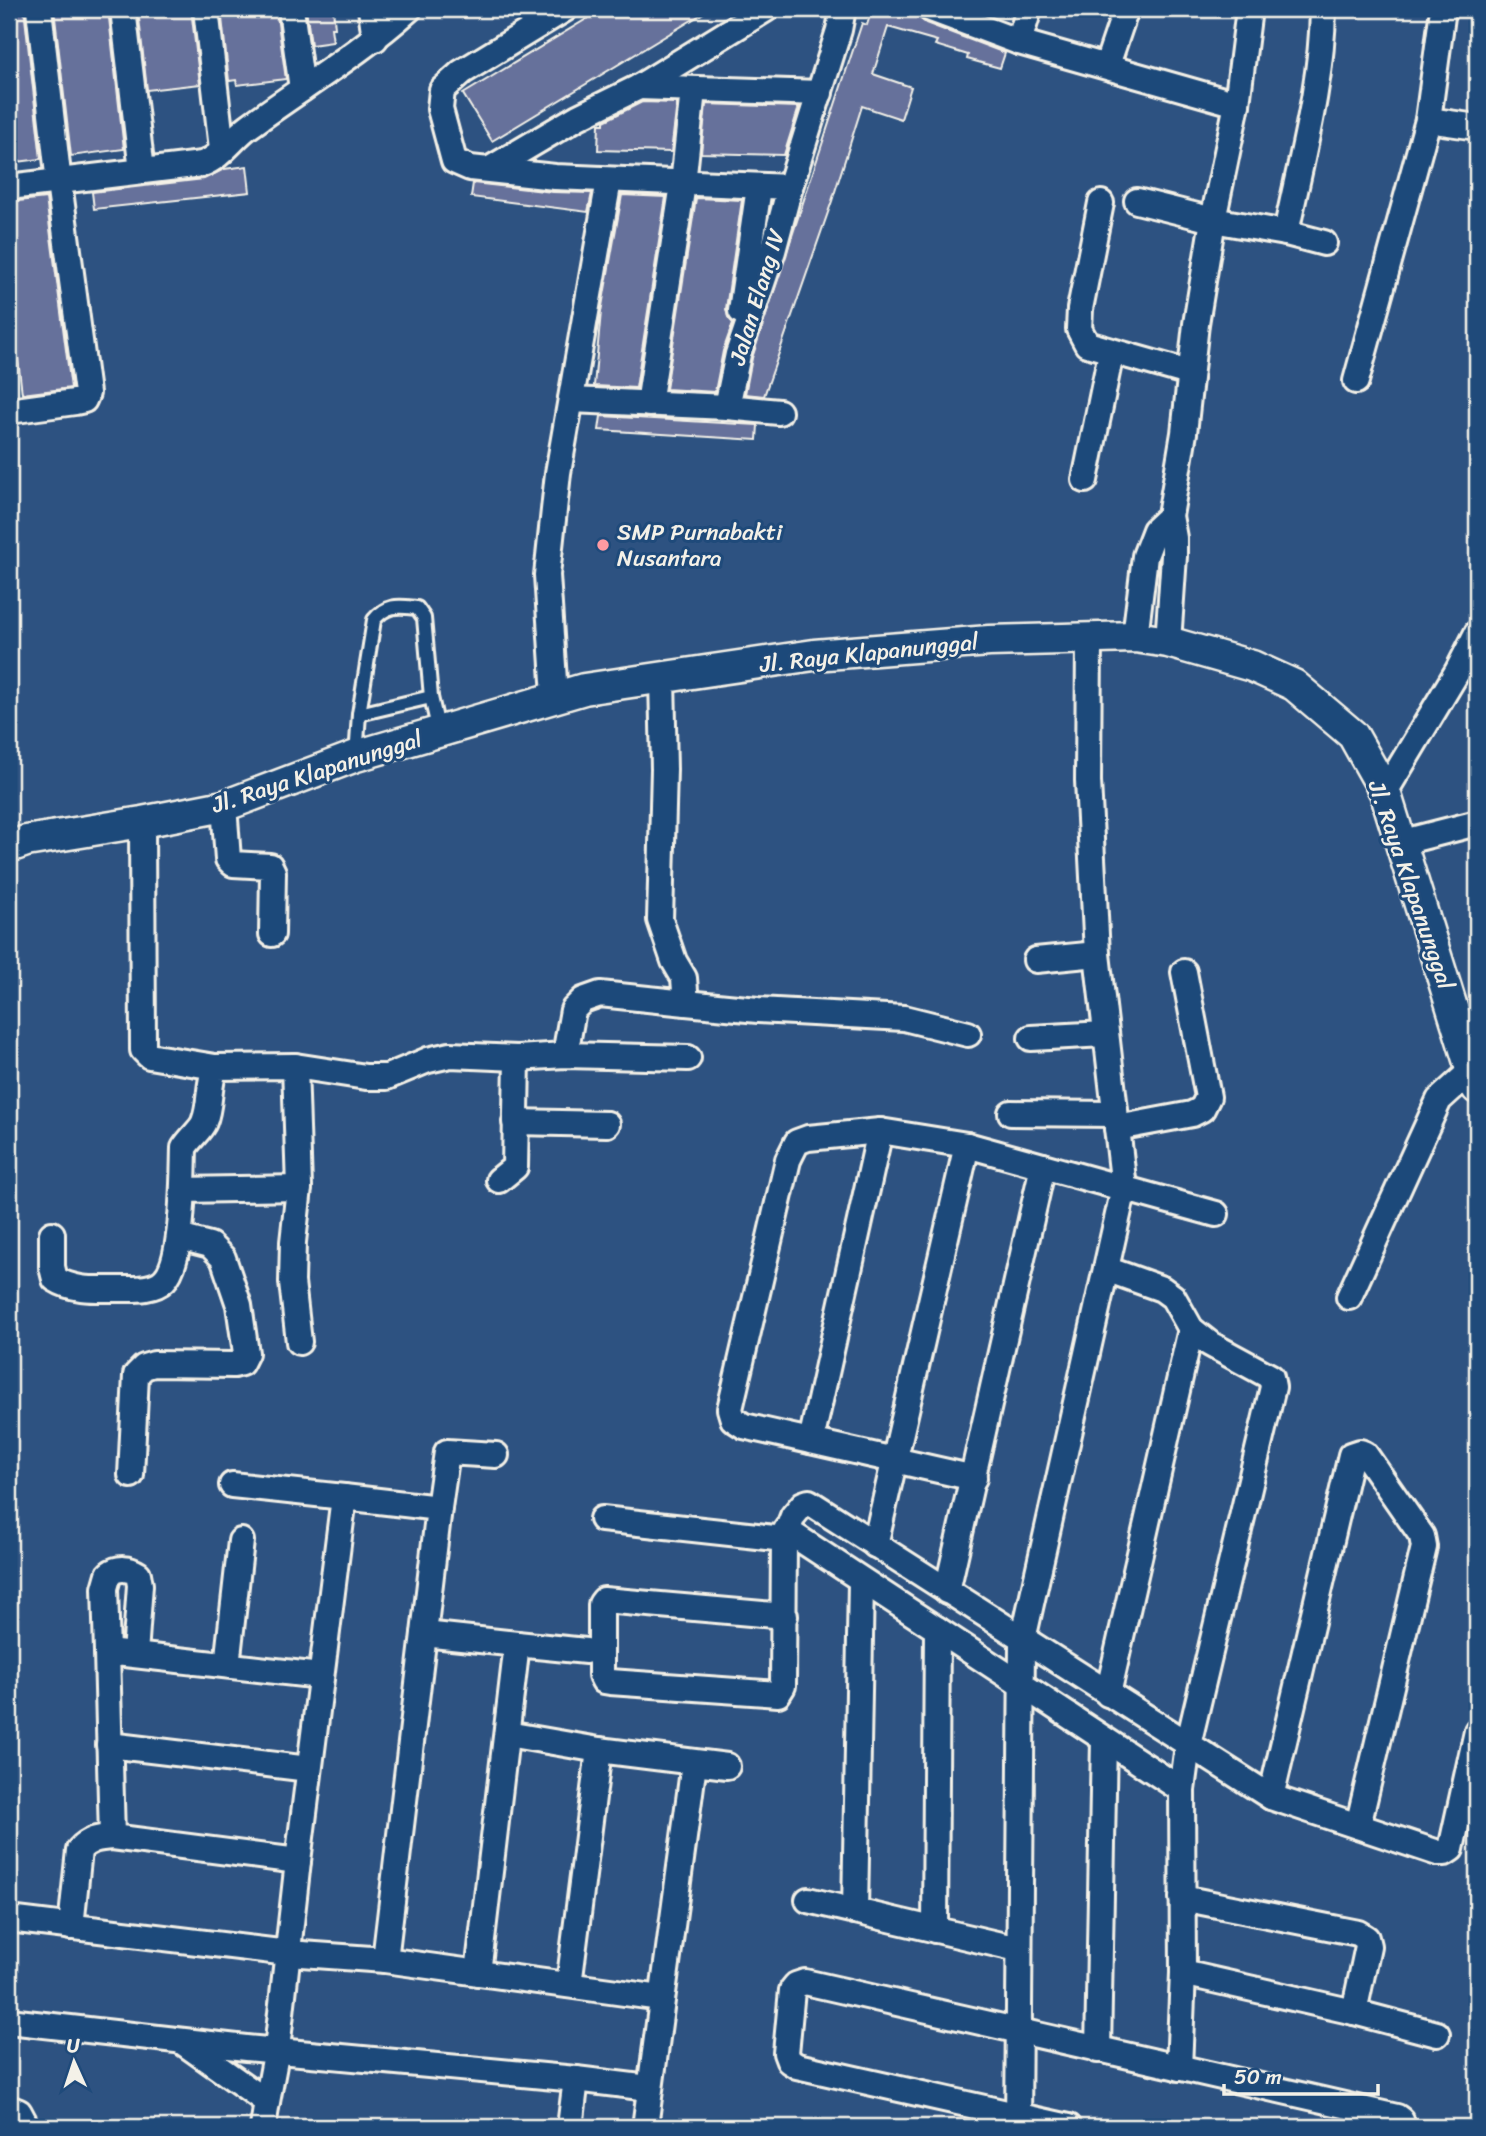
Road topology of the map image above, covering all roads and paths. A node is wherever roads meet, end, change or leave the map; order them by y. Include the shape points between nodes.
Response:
1 (38, 9) edge
2 (123, 9) edge
3 (206, 9) edge
4 (291, 9) edge
5 (372, 9) edge
6 (409, 9) edge
7 (565, 9) edge
8 (766, 9) edge
9 (843, 9) edge
10 (936, 9) edge
11 (1029, 9) edge
12 (1125, 9) edge
13 (1324, 9) edge
14 (1443, 9) edge
15 (1242, 11) edge
16 (375, 39) junction
17 (1019, 42) junction
18 (1107, 65) junction
19 (639, 87) junction
20 (302, 89) junction
21 (693, 90) junction
22 (820, 93) junction
23 (1237, 104) junction
24 (1428, 120) junction
25 (1477, 127) edge
26 (222, 149) junction
27 (490, 169) junction
28 (142, 171) junction
29 (608, 180) junction
30 (59, 183) junction
31 (683, 184) junction
32 (9, 187) edge
33 (759, 187) junction
34 (790, 187) junction
35 (1138, 201) dead end
36 (1101, 202) dead end
37 (1213, 220) junction
38 (1286, 233) junction
39 (1324, 243) dead end
40 (1111, 353) junction
41 (738, 354) junction
42 (1189, 373) junction
43 (1356, 381) dead end
44 (571, 400) junction
45 (649, 404) junction
46 (727, 407) junction
47 (9, 411) edge
48 (779, 412) dead end
49 (1085, 480) dead end
50 (1170, 516) junction
51 (1477, 633) edge
52 (1135, 638) junction
53 (1089, 639) junction
54 (1168, 642) junction
55 (662, 678) junction
56 (555, 696) junction
57 (432, 697) junction
58 (359, 714) junction
59 (439, 732) junction
60 (356, 756) junction
61 (1385, 792) junction
62 (224, 806) junction
63 (142, 822) junction
64 (1477, 823) edge
65 (1399, 843) junction
66 (9, 847) edge
67 (272, 934) dead end
68 (1097, 954) junction
69 (1036, 960) dead end
70 (1184, 972) dead end
71 (686, 1003) junction
72 (968, 1034) dead end
73 (1105, 1034) junction
74 (1031, 1038) dead end
75 (565, 1055) junction
76 (517, 1058) junction
77 (688, 1058) dead end
78 (295, 1066) junction
79 (215, 1067) junction
80 (1474, 1079) edge
81 (1011, 1113) dead end
82 (1116, 1121) junction
83 (515, 1122) junction
84 (607, 1124) dead end
85 (880, 1131) junction
86 (967, 1145) junction
87 (1042, 1166) junction
88 (499, 1180) dead end
89 (299, 1188) junction
90 (1124, 1188) junction
91 (183, 1190) junction
92 (1216, 1214) dead end
93 (52, 1234) dead end
94 (179, 1237) junction
95 (1106, 1269) junction
96 (1349, 1297) dead end
97 (1191, 1329) junction
98 (299, 1342) dead end
99 (811, 1441) junction
100 (496, 1455) dead end
101 (893, 1459) junction
102 (131, 1475) dead end
103 (974, 1478) junction
104 (232, 1486) dead end
105 (344, 1497) junction
106 (439, 1508) junction
107 (602, 1519) dead end
108 (785, 1534) junction
109 (241, 1541) dead end
110 (875, 1545) junction
111 (861, 1582) junction
112 (947, 1591) junction
113 (785, 1616) junction
114 (937, 1629) junction
115 (424, 1633) junction
116 (1023, 1641) junction
117 (517, 1644) junction
118 (586, 1651) dead end
119 (107, 1652) junction
120 (135, 1654) junction
121 (227, 1665) junction
122 (321, 1676) junction
123 (1021, 1679) junction
124 (1108, 1694) junction
125 (1477, 1731) edge
126 (507, 1734) junction
127 (1104, 1740) junction
128 (109, 1745) junction
129 (1188, 1745) junction
130 (599, 1750) junction
131 (694, 1763) junction
132 (727, 1766) dead end
133 (309, 1769) junction
134 (1182, 1790) junction
135 (1471, 1793) edge
136 (1271, 1797) junction
137 (1358, 1826) junction
138 (112, 1837) junction
139 (298, 1861) junction
140 (1182, 1898) junction
141 (808, 1900) dead end
142 (855, 1911) junction
143 (9, 1919) edge
144 (71, 1927) junction
145 (935, 1930) junction
146 (1018, 1949) junction
147 (288, 1953) junction
148 (385, 1959) junction
149 (478, 1973) junction
150 (1183, 1973) junction
151 (569, 1985) junction
152 (661, 1997) junction
153 (1354, 2012) junction
154 (9, 2021) edge
155 (1020, 2033) junction
156 (1437, 2034) dead end
157 (181, 2041) junction
158 (277, 2049) junction
159 (1098, 2050) junction
160 (1180, 2068) junction
161 (576, 2079) junction
162 (649, 2088) junction
163 (267, 2102) junction
164 (9, 2108) edge
165 (1018, 2122) edge
166 (27, 2127) edge
167 (263, 2127) edge
168 (570, 2127) edge
169 (645, 2127) edge
170 (1069, 2127) edge
171 (1403, 2127) edge

1 - 30 street
2 - 28 street
3 - 26 street
4 - 20 street
5 - 16 street
6 - 16 street
7 - 27 street via 462,72 442,90 440,109 454,161
8 - 19 street
9 - 22 street, Jalan Elang IV
10 - 17 street
11 - 17 street
12 - 18 street
13 - 38 street via 1316,90
14 - 24 street
15 - 23 street
16 - 20 street
17 - 18 street
18 - 23 street
19 - 21 street
19 - 27 street
20 - 26 street
21 - 22 street
21 - 31 street
22 - 34 street, Jalan Elang IV
23 - 37 street
24 - 25 street
24 - 43 street
26 - 28 street via 214,160 202,164
27 - 29 street
28 - 30 street
29 - 31 street
29 - 44 street
30 - 32 street
30 - 47 street via 87,393 84,400
31 - 33 street
31 - 45 street
33 - 34 street
33 - 41 street
34 - 41 street, Jalan Elang IV via 774,251
35 - 37 street
36 - 40 street via 1079,329 1087,344
37 - 38 street
37 - 42 street
38 - 39 street
40 - 42 street
40 - 49 street
41 - 46 street, Jalan Elang IV
42 - 50 street
44 - 45 street
44 - 56 street via 547,575
45 - 46 street
46 - 48 street
50 - 52 street via 1155,530 1145,556
50 - 54 street via 1174,556
51 - 61 street
52 - 53 street, Jl. Raya Klapanunggal
52 - 54 street, Jl. Raya Klapanunggal
53 - 55 street, Jl. Raya Klapanunggal via 989,641 814,655
53 - 68 street via 1088,781
54 - 61 street, Jl. Raya Klapanunggal via 1252,666 1294,685 1353,735
55 - 56 street, Jl. Raya Klapanunggal
55 - 71 street via 660,920 684,978
56 - 59 street, Jl. Raya Klapanunggal
57 - 58 lane
57 - 58 lane via 424,618 417,608 383,609 374,620
57 - 59 lane
58 - 60 lane
59 - 60 street, Jl. Raya Klapanunggal
60 - 62 street, Jl. Raya Klapanunggal
61 - 65 street, Jl. Raya Klapanunggal
62 - 63 street, Jl. Raya Klapanunggal
62 - 67 street via 229,860 270,866 273,872
63 - 66 street, Jl. Raya Klapanunggal
63 - 79 street via 143,1050 149,1056
64 - 65 street
65 - 80 street, Jl. Raya Klapanunggal
68 - 69 street
68 - 73 street
70 - 82 street via 1208,1097 1202,1109 1192,1114
71 - 72 street via 904,1018
71 - 75 street via 600,994 583,1000 573,1010
73 - 74 street
73 - 82 street
75 - 76 street
75 - 77 street
76 - 78 street via 450,1055 387,1077
76 - 83 street
78 - 79 street
78 - 89 street
79 - 91 street via 205,1119 184,1148
80 - 96 street via 1439,1100
81 - 82 street
82 - 90 street
83 - 84 street
83 - 88 street via 515,1167
85 - 86 street
85 - 99 street
85 - 99 street via 797,1142 788,1160 730,1409 733,1419 744,1426
86 - 87 street
86 - 101 street
87 - 90 street
87 - 103 street
89 - 91 street
89 - 98 street via 292,1282
90 - 92 street
90 - 95 street
91 - 94 street
93 - 94 street via 55,1279 68,1287 103,1289 144,1289 164,1281 173,1266
94 - 102 street via 210,1245 223,1258 239,1305 246,1353 241,1363 234,1365 153,1364 136,1375
95 - 97 street via 1163,1289 1173,1297
95 - 116 street
97 - 124 street
97 - 129 street via 1271,1377 1273,1387
99 - 101 street
100 - 106 street via 447,1452
101 - 103 street
101 - 110 street
103 - 112 street
104 - 105 street
105 - 106 street
105 - 122 street
106 - 115 street
107 - 108 street
108 - 110 street via 793,1516 809,1502
108 - 111 street
108 - 113 street
109 - 121 street
110 - 112 street
111 - 114 street
111 - 142 street
112 - 116 street
113 - 113 street via 783,1686 775,1695 610,1682 601,1675 604,1600
114 - 123 street
114 - 145 street
115 - 117 street
115 - 148 street
116 - 123 street
116 - 124 street
117 - 118 street
117 - 126 street
119 - 120 street
119 - 120 street via 105,1588 109,1574 116,1569 132,1570 140,1585
119 - 128 street
120 - 121 street
121 - 122 street
122 - 133 street
123 - 127 street
123 - 146 street
124 - 129 street
125 - 135 street
126 - 130 street
126 - 149 street
127 - 134 street
127 - 159 street
128 - 133 street
128 - 138 street
129 - 134 street
129 - 136 street
130 - 131 street
130 - 151 street
131 - 132 street
131 - 152 street
133 - 139 street
134 - 140 street
135 - 137 street via 1451,1849 1445,1853
136 - 137 street
136 - 137 street via 1351,1455 1360,1452 1422,1536 1424,1547
138 - 139 street
138 - 144 street via 87,1841 79,1850
139 - 147 street
140 - 150 street
140 - 153 street via 1366,1938
141 - 142 street
142 - 145 street
143 - 144 street
144 - 147 street
145 - 146 street
146 - 155 street
147 - 148 street
147 - 158 street
148 - 149 street
149 - 151 street
150 - 153 street
150 - 160 street
151 - 152 street
152 - 162 street
153 - 156 street
154 - 157 street
155 - 159 street
155 - 165 street
155 - 165 street via 805,1983 792,1990 786,2053 797,2066
157 - 158 street
157 - 163 street
158 - 161 street
158 - 163 street
159 - 160 street
160 - 171 street via 1397,2117
161 - 162 street
161 - 168 street
162 - 169 street
163 - 167 street
164 - 166 street via 19,2112
165 - 170 street

